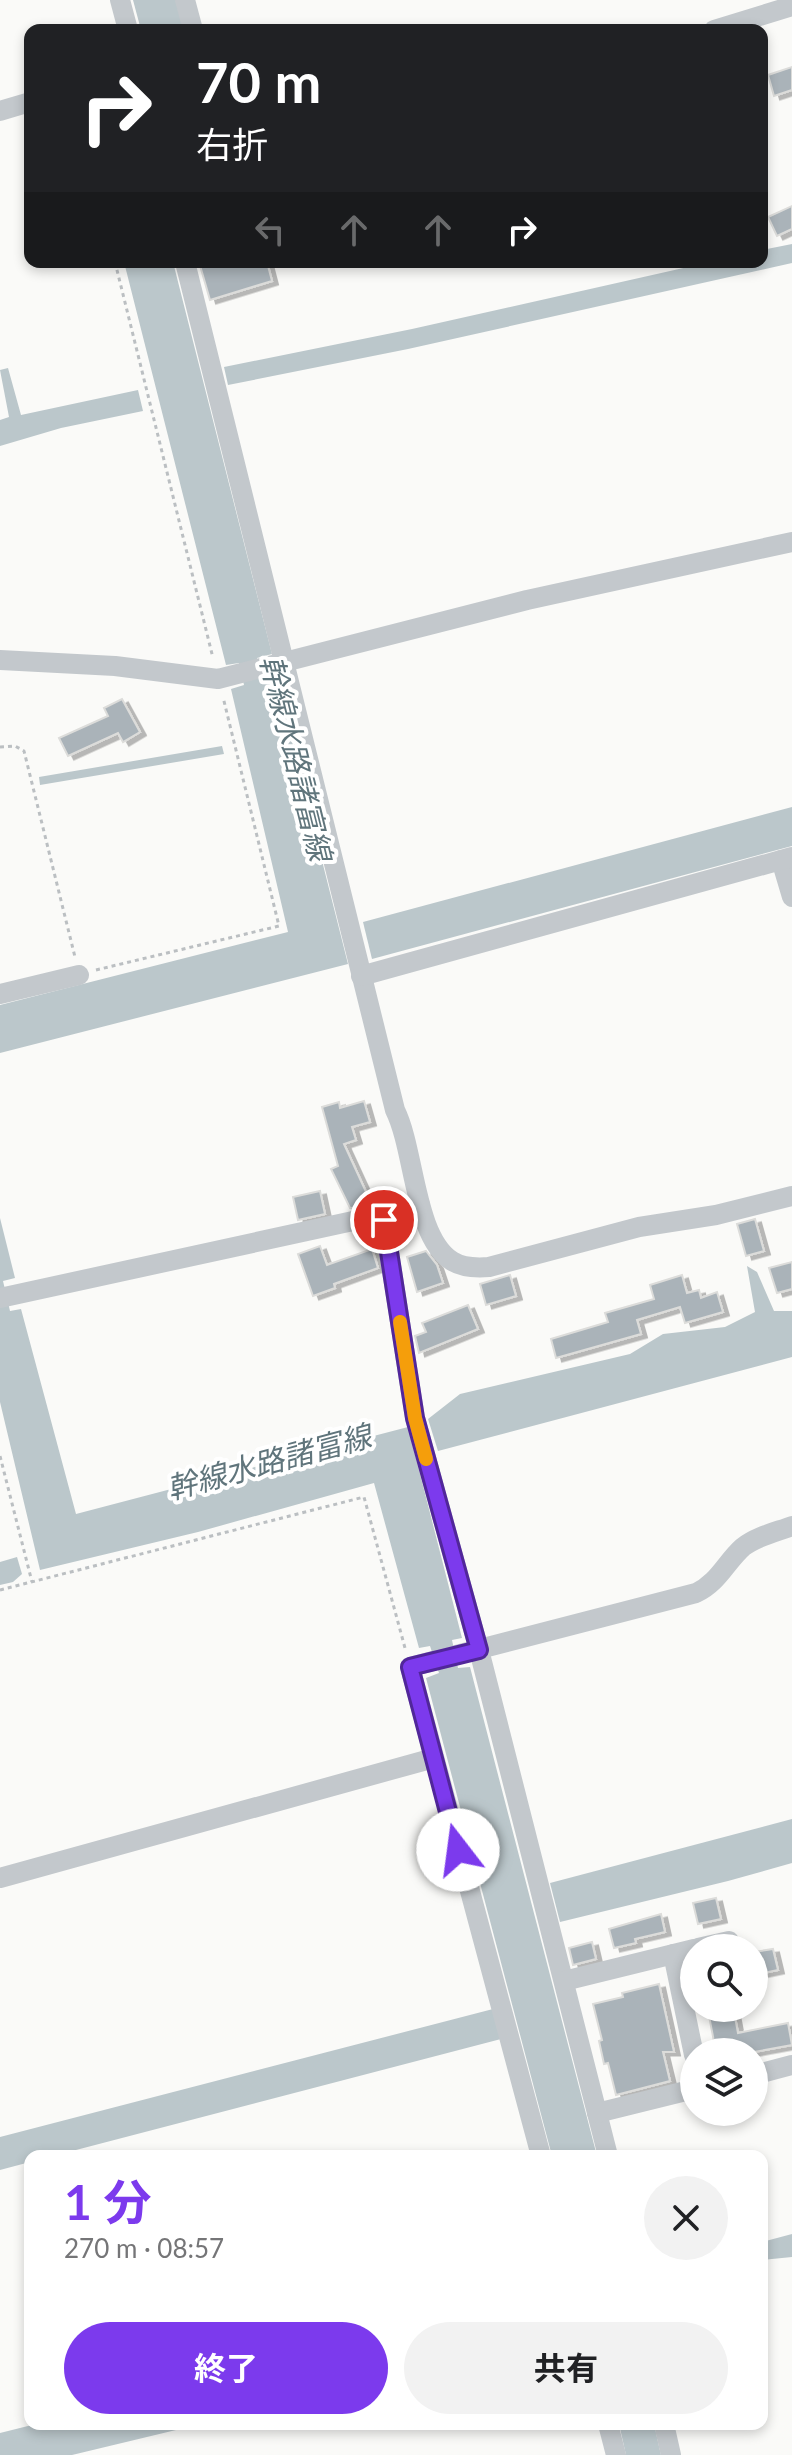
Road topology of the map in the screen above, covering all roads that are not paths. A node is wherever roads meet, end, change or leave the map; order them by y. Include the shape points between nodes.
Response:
1 (120, 0) edge
2 (185, 0) edge
3 (792, 6) edge
4 (126, 24) edge
5 (191, 24) edge
6 (734, 24) edge
7 (24, 104) edge
8 (0, 111) edge
9 (187, 268) edge
10 (792, 542) edge
11 (0, 660) edge
12 (286, 663) junction
13 (786, 859) edge
14 (792, 897) edge
15 (79, 975) road end
16 (361, 976) junction
17 (0, 994) edge
18 (792, 1196) edge
19 (420, 1205) junction
20 (384, 1220) junction
21 (5, 1297) edge
22 (792, 1526) edge
23 (479, 1650) junction
24 (434, 1758) junction
25 (0, 1878) edge
26 (680, 1952) edge
27 (673, 1954) junction
28 (564, 1981) junction
29 (690, 2038) edge
30 (792, 2065) edge
31 (768, 2071) edge
32 (680, 2092) edge
33 (597, 2113) junction
34 (539, 2150) edge
35 (606, 2150) edge
36 (610, 2430) edge
37 (665, 2430) edge
38 (616, 2455) edge
39 (671, 2455) edge

1 - 4 street
2 - 5 street
3 - 6 street
7 - 8 street
9 - 12 street
10 - 12 street via 527,600
11 - 12 street via 115,666 218,679
12 - 16 street
13 - 14 street
13 - 16 street
15 - 17 street
16 - 19 street
18 - 19 street via 473,1268 453,1262 435,1246
19 - 20 street
20 - 21 street via 353,1221
20 - 23 street via 415,1418
22 - 23 street via 742,1548 715,1581 696,1593
23 - 24 street via 410,1667
23 - 28 street
24 - 25 street
24 - 34 street
26 - 27 street
27 - 28 street
27 - 29 street
28 - 33 street
30 - 31 street
32 - 33 street
33 - 35 street
36 - 38 street
37 - 39 street

